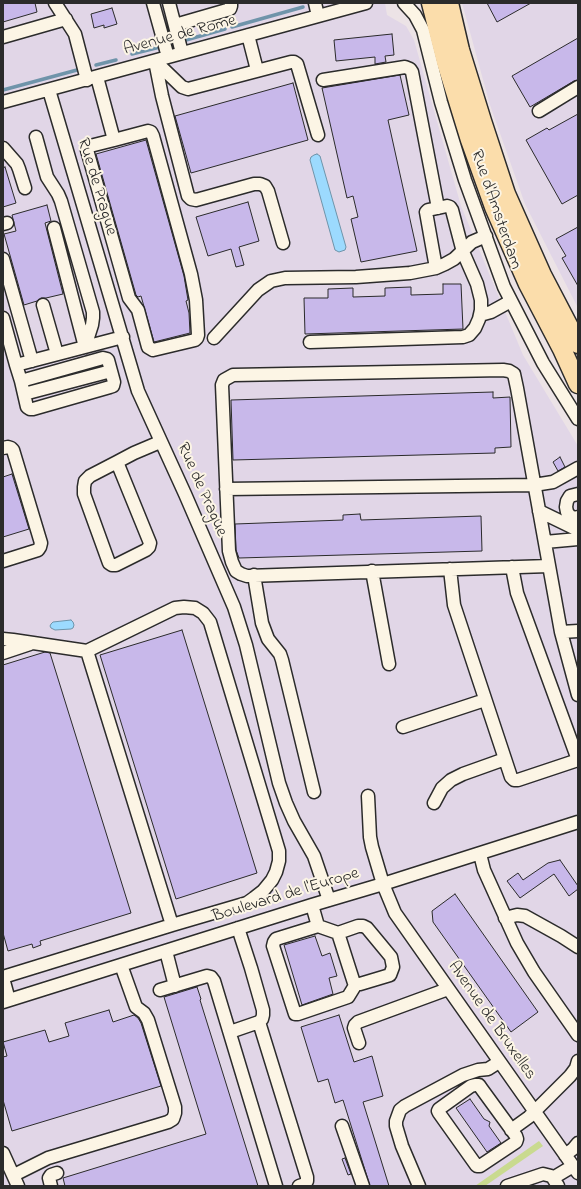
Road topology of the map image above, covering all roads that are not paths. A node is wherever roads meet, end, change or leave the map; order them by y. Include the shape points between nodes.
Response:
1 (55, 3) edge
2 (153, 3) edge
3 (169, 3) edge
4 (231, 3) edge
5 (315, 3) edge
6 (366, 3) edge
7 (404, 3) edge
8 (431, 3) edge
9 (449, 3) edge
10 (344, 6) edge
11 (318, 16) junction
12 (66, 19) junction
13 (175, 25) junction
14 (248, 35) junction
15 (3, 37) edge
16 (182, 53) junction
17 (168, 57) junction
18 (155, 61) junction
19 (257, 70) junction
20 (92, 78) junction
21 (323, 80) dead end
22 (578, 87) edge
23 (49, 90) junction
24 (3, 102) edge
25 (539, 111) dead end
26 (318, 135) dead end
27 (36, 137) dead end
28 (114, 140) junction
29 (3, 148) edge
30 (25, 188) dead end
31 (438, 208) junction
32 (54, 228) dead end
33 (486, 236) junction
34 (283, 243) dead end
35 (463, 252) junction
36 (3, 259) edge
37 (436, 268) junction
38 (511, 301) junction
39 (43, 305) dead end
40 (480, 315) junction
41 (3, 318) edge
42 (573, 333) edge
43 (123, 337) junction
44 (214, 338) dead end
45 (310, 342) dead end
46 (88, 346) junction
47 (570, 347) edge
48 (57, 354) junction
49 (96, 360) junction
50 (32, 361) junction
51 (16, 365) junction
52 (578, 378) edge
53 (21, 381) junction
54 (578, 384) edge
55 (578, 420) edge
56 (160, 442) junction
57 (3, 448) edge
58 (117, 462) junction
59 (578, 468) edge
60 (534, 485) junction
61 (226, 489) junction
62 (578, 494) edge
63 (539, 511) junction
64 (578, 517) edge
65 (578, 530) edge
66 (578, 539) edge
67 (544, 542) junction
68 (3, 561) edge
69 (549, 566) junction
70 (512, 567) junction
71 (450, 569) junction
72 (372, 571) junction
73 (254, 575) junction
74 (578, 631) edge
75 (561, 632) junction
76 (3, 640) edge
77 (34, 643) junction
78 (87, 651) junction
79 (3, 653) edge
80 (389, 664) dead end
81 (578, 695) edge
82 (485, 700) junction
83 (403, 727) dead end
84 (505, 759) junction
85 (578, 760) edge
86 (314, 792) dead end
87 (368, 796) dead end
88 (434, 803) dead end
89 (578, 822) edge
90 (480, 854) junction
91 (383, 884) junction
92 (329, 900) junction
93 (312, 905) junction
94 (505, 918) junction
95 (172, 925) junction
96 (318, 926) junction
97 (238, 928) junction
98 (338, 933) junction
99 (578, 948) edge
100 (166, 951) junction
101 (121, 965) junction
102 (3, 978) edge
103 (356, 984) junction
104 (175, 986) junction
105 (448, 989) junction
106 (160, 990) dead end
107 (6, 1001) edge
108 (259, 1022) junction
109 (230, 1032) junction
110 (578, 1035) edge
111 (359, 1043) dead end
112 (578, 1061) edge
113 (499, 1062) junction
114 (534, 1111) junction
115 (342, 1126) dead end
116 (511, 1130) junction
117 (578, 1143) edge
118 (3, 1153) edge
119 (565, 1155) junction
120 (575, 1170) edge
121 (56, 1173) dead end
122 (16, 1181) edge
123 (555, 1182) edge
124 (51, 1186) edge
125 (276, 1186) edge
126 (299, 1186) edge
127 (362, 1186) edge
128 (419, 1186) edge
129 (507, 1186) edge

1 - 12 street
2 - 17 street
3 - 13 street
4 - 13 street via 227,10
5 - 11 street
6 - 10 street, Avenue de Rome
7 - 33 street, Rue d'Amsterdam via 415,15 423,30 465,180
8 - 47 highway via 467,133 494,207 528,284
9 - 42 highway via 460,50 506,194 542,275
10 - 11 street, Avenue de Rome
11 - 14 street, Avenue de Rome
12 - 15 street
12 - 20 street via 75,34
13 - 16 street
14 - 16 street, Avenue de Rome
14 - 19 street
16 - 17 street, Avenue de Rome
17 - 18 street, Avenue de Rome
18 - 19 street via 182,87 188,89
18 - 20 street, Avenue de Rome
18 - 34 street via 188,196 196,200 254,184 265,186
19 - 26 street via 291,62 296,64
20 - 23 street, Avenue de Rome
20 - 28 street
21 - 31 street via 405,67 410,69
22 - 25 street
23 - 24 street, Avenue de Rome
23 - 43 street, Rue de Prague
27 - 46 street via 47,177 61,202 93,312
28 - 28 street via 148,131 153,136 191,274 196,300 198,335 195,340 153,350 148,347 138,310 129,298 87,150 90,146
29 - 30 street via 20,169
31 - 35 street via 447,206 452,210
31 - 37 street via 426,212
32 - 46 street
33 - 35 street via 472,242
33 - 38 street, Rue d'Amsterdam
35 - 37 street
35 - 40 street via 481,300
36 - 50 street
37 - 44 street via 410,273 285,278 271,281 258,290
38 - 40 street
38 - 55 street, Rue d'Amsterdam via 543,363
39 - 48 street
40 - 45 street via 470,335 463,337
41 - 51 street
42 - 47 highway
43 - 46 street
43 - 56 street, Rue de Prague via 138,391
46 - 48 street
46 - 49 street
47 - 52 highway
47 - 54 highway
48 - 50 street
49 - 53 street
49 - 53 street via 108,360 113,386 30,409 27,407
50 - 51 street
51 - 53 street
56 - 58 street
56 - 92 street, Rue de Prague via 234,607 246,645 279,783 294,821 314,856
57 - 68 street via 13,450 41,543 38,550
58 - 58 street via 90,476 85,480 84,487 84,494 108,563 116,566 146,550 150,543
59 - 60 street via 553,482
60 - 61 street
60 - 61 street via 514,374 495,370 228,377 222,385
60 - 63 street
61 - 73 street via 228,551 236,571
62 - 64 street via 570,496 566,507 570,516
63 - 65 street
63 - 67 street
66 - 67 street
67 - 69 street
69 - 70 street
69 - 75 street
70 - 71 street
70 - 85 street via 517,593
71 - 72 street
71 - 82 street via 454,605
72 - 73 street
72 - 80 street
73 - 86 street via 262,623 268,639 282,660
74 - 75 street
75 - 81 street
76 - 77 street
77 - 78 street
77 - 79 street
78 - 95 street
78 - 95 street via 175,608 195,608 210,622 280,861 272,880 254,898
82 - 83 street
82 - 84 street
84 - 85 street via 514,780
84 - 88 street via 451,780 442,788
87 - 91 street, Avenue de Bruxelles via 370,837
89 - 90 street, Boulevard de l'Europe
90 - 91 street, Boulevard de l'Europe
90 - 94 street via 484,870
91 - 92 street, Boulevard de l'Europe
91 - 105 street, Avenue de Bruxelles via 395,913
92 - 93 street, Boulevard de l'Europe
93 - 96 street
93 - 97 street, Boulevard de l'Europe
94 - 99 street via 525,916
94 - 110 street via 534,972
95 - 102 street
96 - 98 street
96 - 103 street via 276,939 274,942 273,946 295,1014 348,997
97 - 100 street, Boulevard de l'Europe
97 - 108 street via 263,1010
98 - 103 street
98 - 103 street via 363,926 391,957 393,967 390,975
100 - 101 street, Boulevard de l'Europe
100 - 104 street
101 - 107 street, Boulevard de l'Europe
101 - 122 street via 136,1006 148,1020 175,1107 173,1119 48,1158
102 - 107 street
104 - 106 street
104 - 109 street via 211,977
105 - 111 street via 358,1022 354,1028
105 - 113 street, Avenue de Bruxelles
108 - 109 street
108 - 126 street via 307,1177 305,1184
109 - 125 street
112 - 114 street via 570,1076
113 - 114 street, Avenue de Bruxelles
113 - 128 street via 488,1069 463,1075 400,1110 396,1126
114 - 116 street
114 - 119 street, Avenue de Bruxelles
115 - 127 street
116 - 116 street via 479,1085 471,1086 438,1111 478,1166 516,1142 516,1136
117 - 119 street
118 - 122 street
119 - 120 street, Avenue de Bruxelles
120 - 123 street
121 - 124 street via 49,1178
123 - 129 street via 551,1176 543,1174

